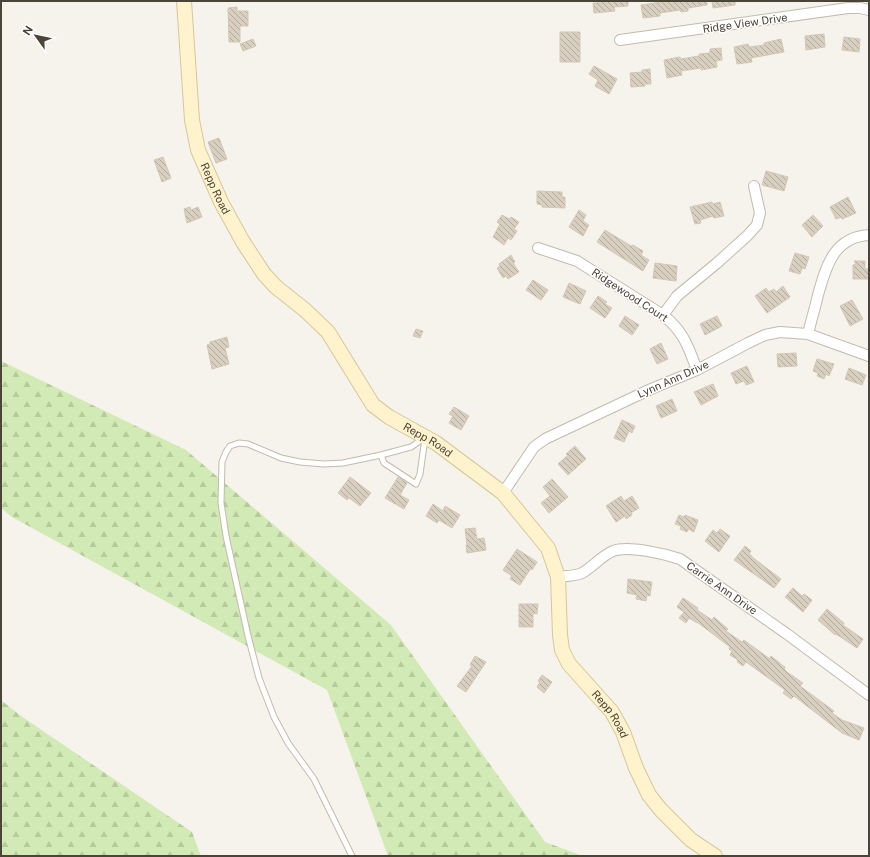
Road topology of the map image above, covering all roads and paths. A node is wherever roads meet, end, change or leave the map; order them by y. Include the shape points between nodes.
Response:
1 (184, 1) edge
2 (869, 10) edge
3 (620, 40) dead end
4 (754, 186) dead end
5 (869, 235) edge
6 (538, 248) dead end
7 (663, 315) junction
8 (808, 334) junction
9 (869, 356) edge
10 (697, 370) junction
11 (425, 437) junction
12 (381, 455) junction
13 (503, 492) junction
14 (558, 577) junction
15 (869, 695) edge
16 (352, 856) edge
17 (715, 856) edge

1 - 11 street, Repp Road via 192,120 198,150 239,235 264,274 328,332 373,405
2 - 3 street, Ridge View Drive via 848,8
4 - 7 street via 760,213 757,225 718,263 677,296
5 - 8 street via 854,238 833,254 825,269
6 - 7 street, Ridgewood Court via 577,261
7 - 10 street, Ridgewood Court via 675,325 685,340
8 - 9 street, Lynn Ann Drive
8 - 10 street, Lynn Ann Drive via 780,332 765,336
10 - 13 street, Lynn Ann Drive via 545,439 534,447
11 - 12 lane via 411,446
11 - 12 lane via 420,474 416,484 384,463
11 - 13 street, Repp Road
12 - 16 lane via 343,463 300,462 281,458 239,442 230,446 226,452 221,474 221,503 226,536 259,678 274,717 288,743 314,778
13 - 14 street, Repp Road via 548,548
14 - 15 street, Carrie Ann Drive via 581,574 613,551 624,549 650,551 680,559
14 - 17 street, Repp Road via 560,635 562,650 569,664 612,712 648,795 691,840

